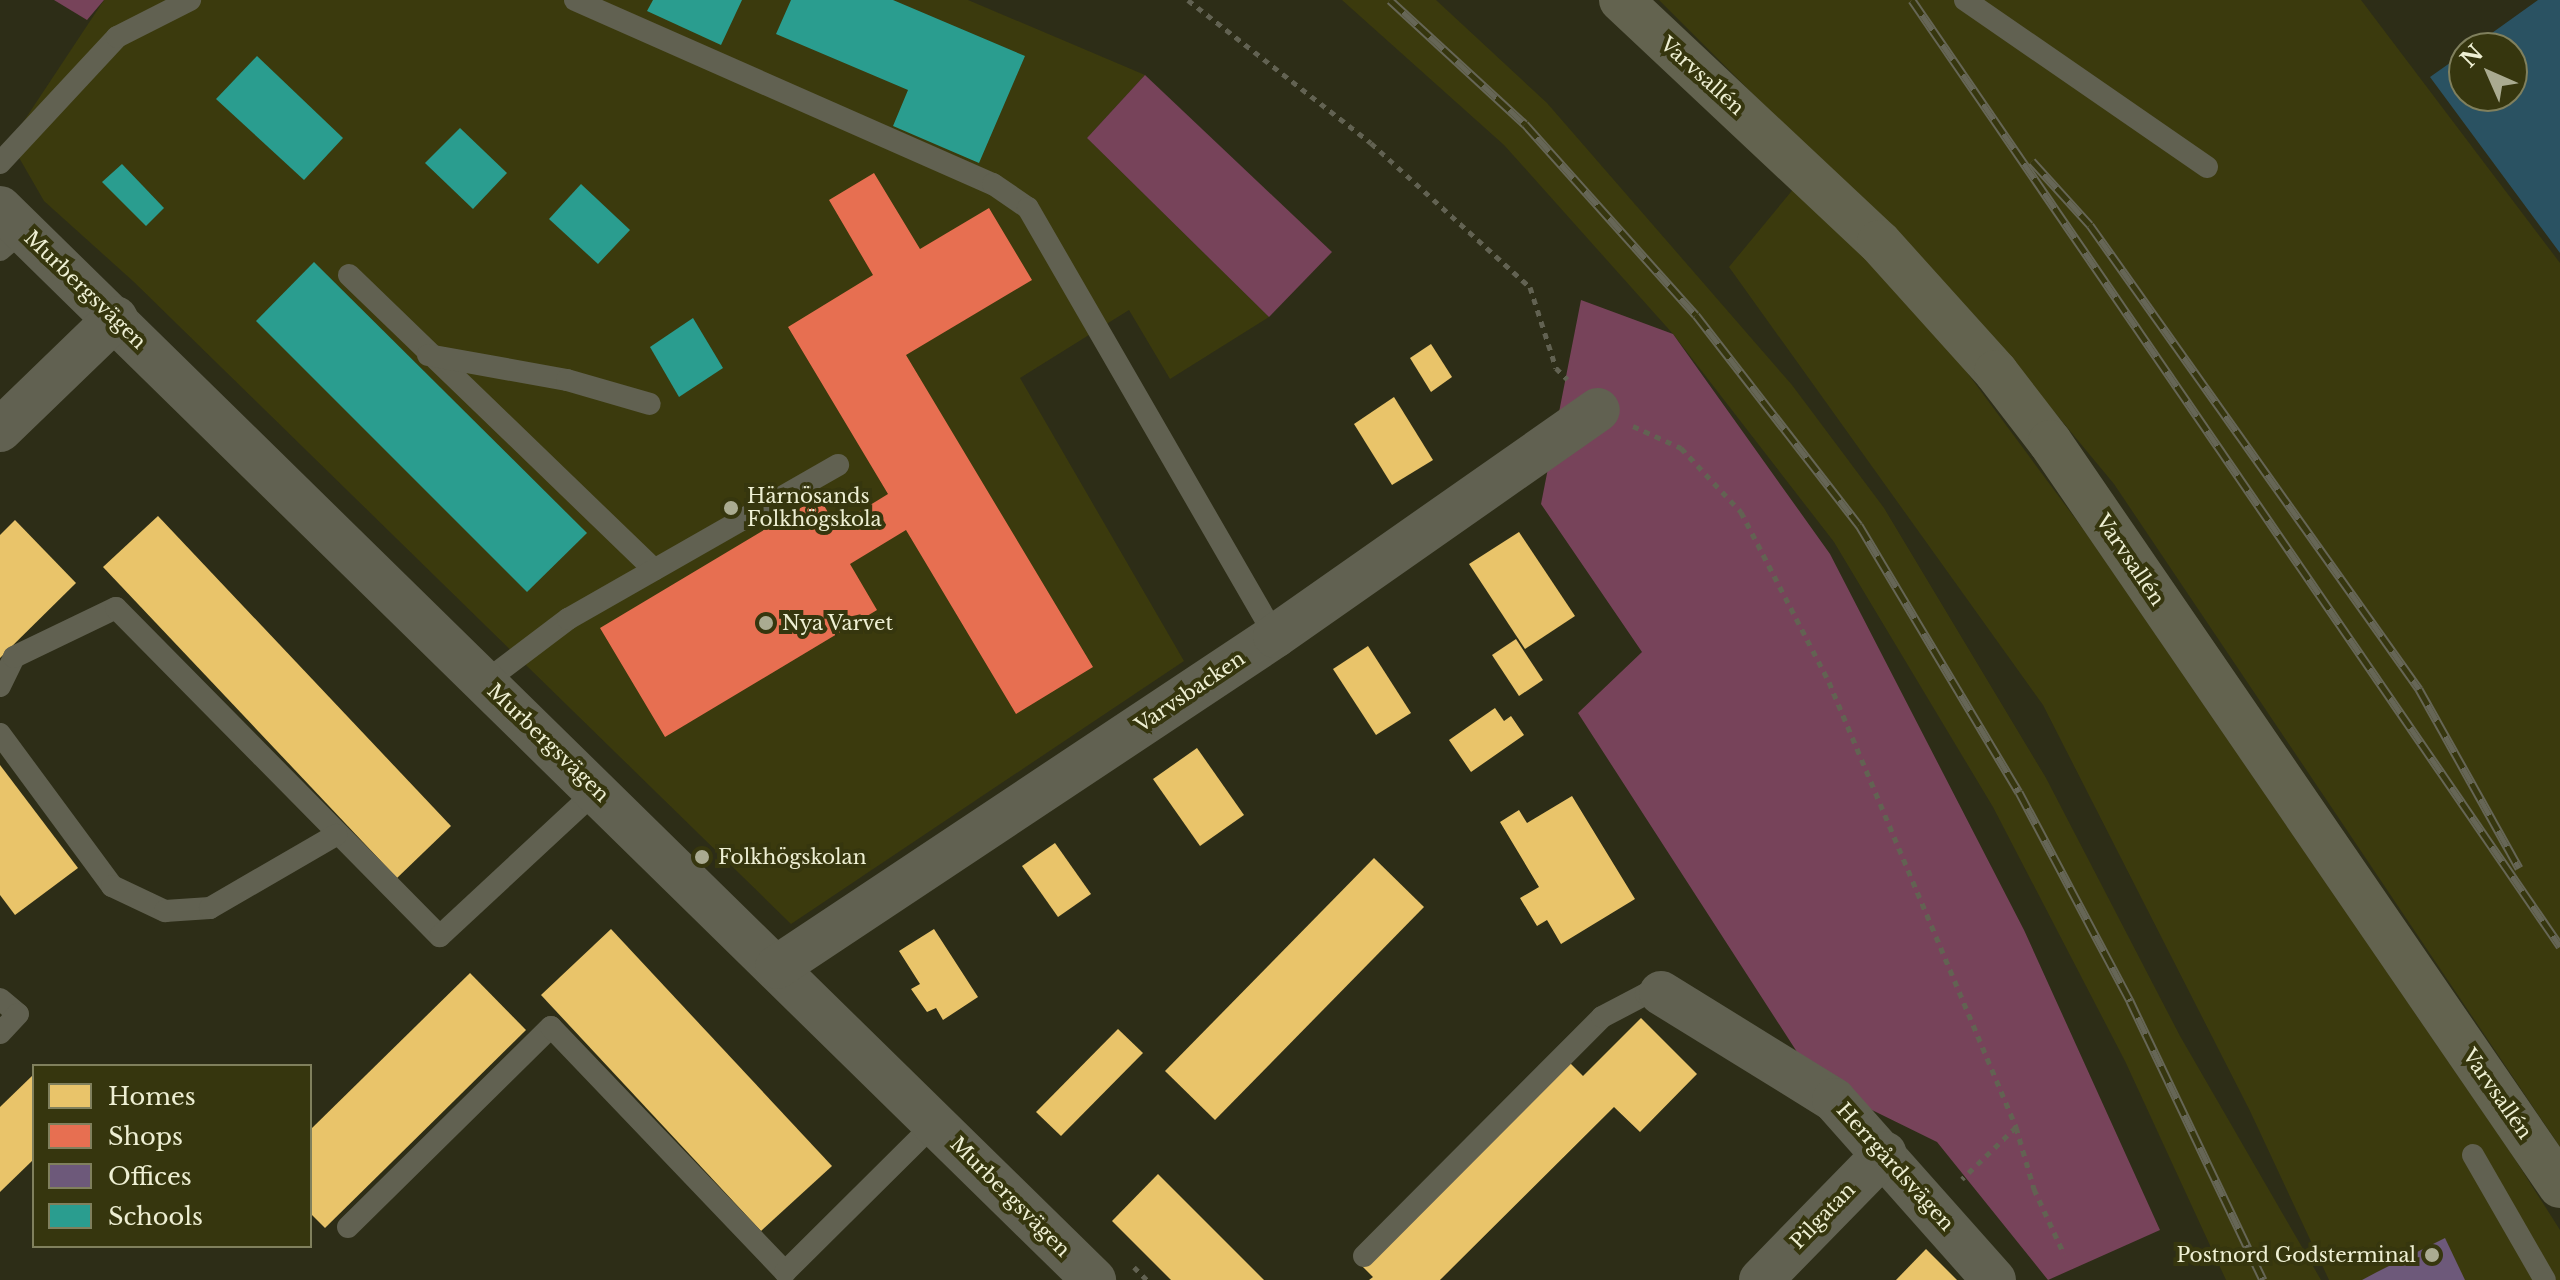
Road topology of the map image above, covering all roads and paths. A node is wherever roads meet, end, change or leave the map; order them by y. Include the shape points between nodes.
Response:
1 (190, 0) edge
2 (575, 0) edge
3 (1188, 0) edge
4 (1621, 0) edge
5 (1965, 0) edge
6 (0, 163) edge
7 (2207, 167) dead end
8 (8, 229) edge
9 (349, 275) dead end
10 (116, 318) junction
11 (427, 354) junction
12 (650, 404) dead end
13 (1598, 410) junction
14 (0, 430) edge
15 (838, 465) dead end
16 (654, 570) junction
17 (1275, 636) junction
18 (486, 681) junction
19 (0, 686) edge
20 (0, 734) edge
21 (597, 790) junction
22 (336, 835) junction
23 (777, 967) junction
24 (1661, 993) joint
25 (0, 999) edge
26 (0, 1033) edge
27 (935, 1123) junction
28 (2016, 1127) junction
29 (1885, 1153) junction
30 (2473, 1155) dead end
31 (2560, 1186) edge
32 (1932, 1207) junction
33 (348, 1227) dead end
34 (2064, 1254) dead end
35 (1364, 1256) dead end
36 (1094, 1280) edge
37 (1761, 1280) edge
38 (1994, 1280) edge
39 (2545, 1280) edge

1 - 6 lane via 117,37
2 - 17 lane via 993,184 1028,208
3 - 13 path via 1371,143 1530,287 1556,368
4 - 31 street, Varvsallén via 1879,242 1996,372 2050,442
5 - 7 lane
8 - 10 street, Murbergsvägen
9 - 11 lane
10 - 14 street
10 - 18 street, Murbergsvägen
11 - 12 lane via 567,380
11 - 16 lane
13 - 17 street, Varvsbacken
13 - 28 path via 1681,448 1741,512 1829,682
15 - 16 lane
16 - 18 lane via 557,627
17 - 23 street, Varvsbacken
18 - 21 street, Murbergsvägen
19 - 22 lane via 14,657 116,608
20 - 22 lane via 112,886 165,911 210,908
21 - 22 lane via 440,936
21 - 23 street, Murbergsvägen
23 - 27 street, Murbergsvägen
24 - 29 street, Herrgårdsvägen via 1834,1100
24 - 35 lane via 1646,994 1602,1017
25 - 26 lane via 18,1014
27 - 33 lane via 785,1272 551,1027
27 - 36 street, Murbergsvägen
28 - 32 path
28 - 34 path via 2034,1189
29 - 32 street, Herrgårdsvägen
29 - 37 street, Pilgatan
30 - 39 lane
32 - 38 street, Herrgårdsvägen

